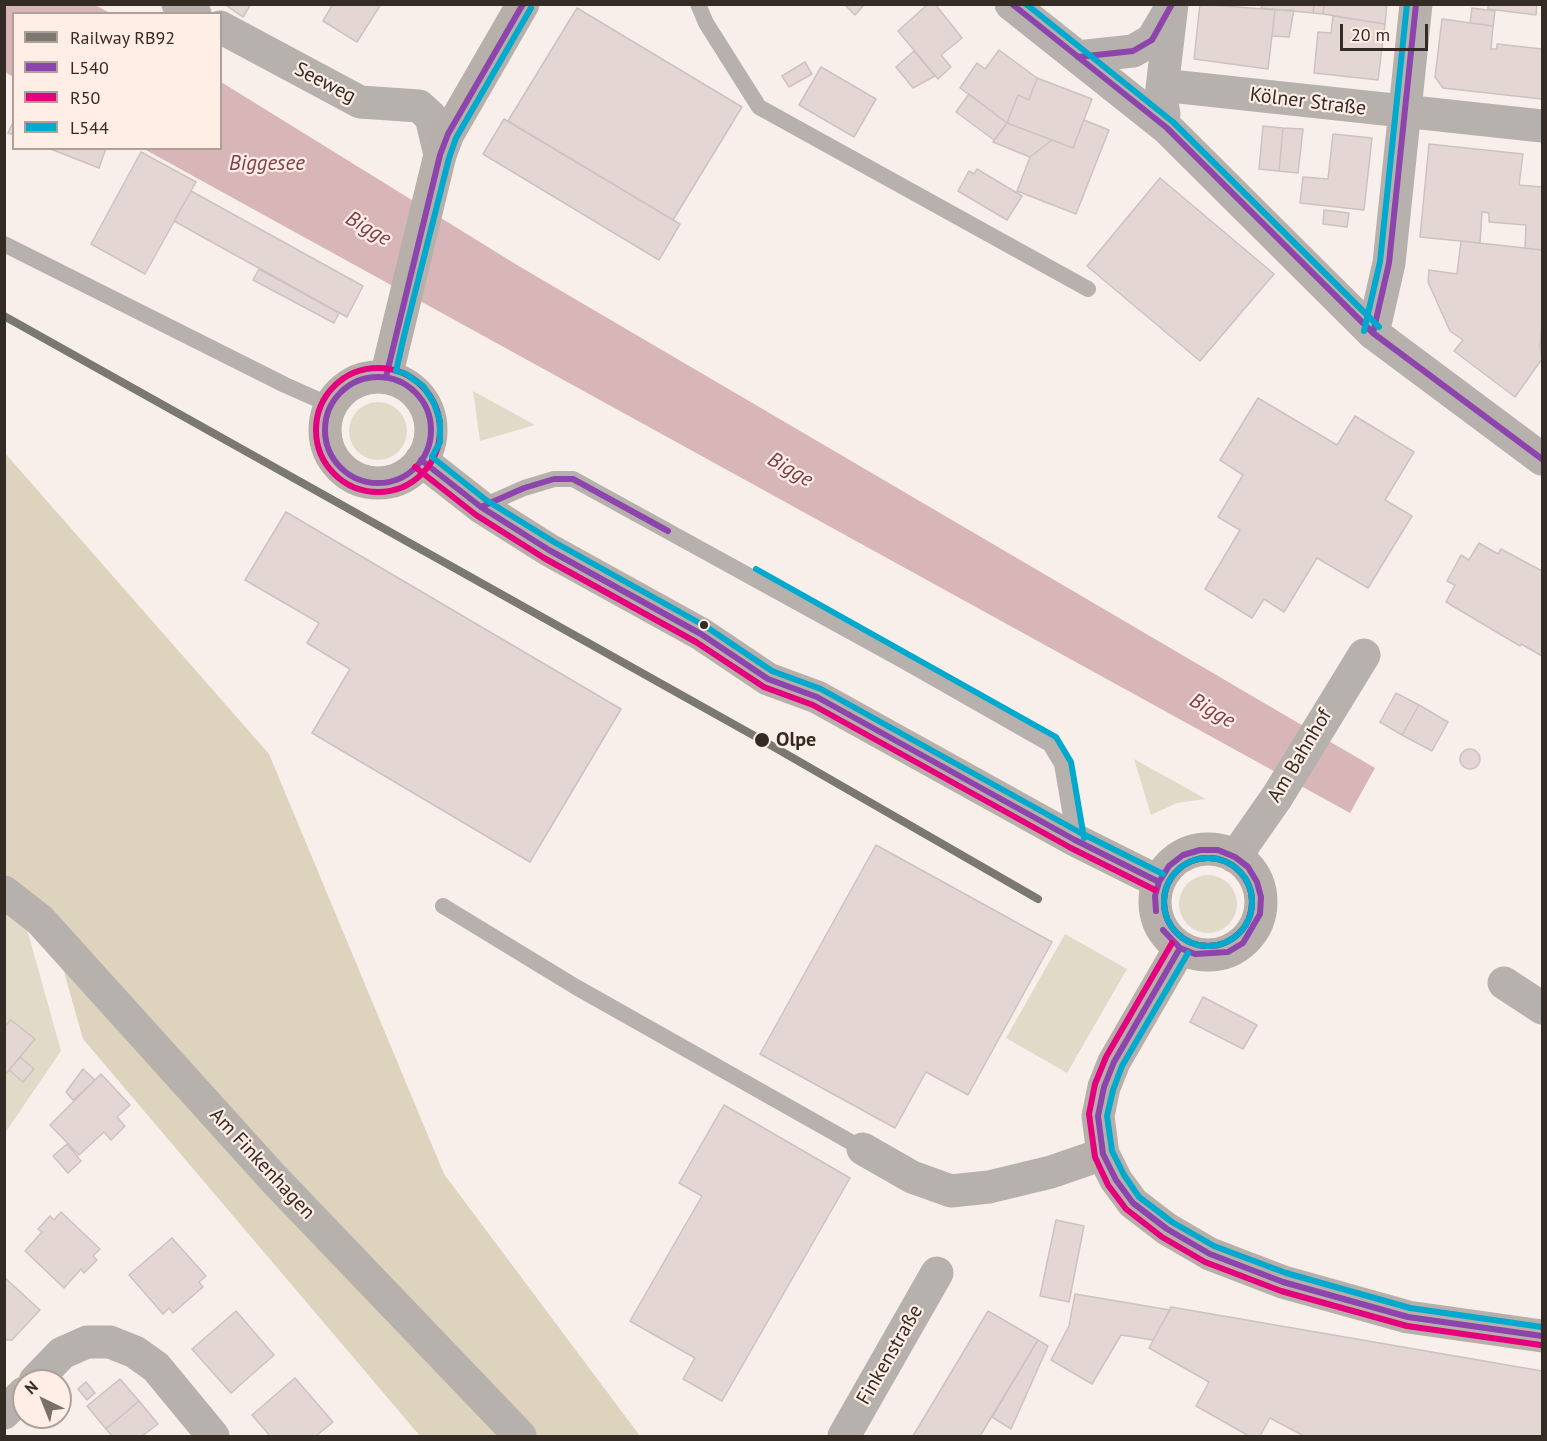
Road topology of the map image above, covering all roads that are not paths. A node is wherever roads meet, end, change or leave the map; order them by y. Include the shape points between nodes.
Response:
1 (178, 4) edge
2 (523, 4) edge
3 (698, 4) edge
4 (1011, 4) edge
5 (1416, 4) edge
6 (1172, 5) edge
7 (192, 12) edge
8 (222, 28) edge
9 (1078, 57) junction
10 (1180, 87) dead end
11 (1404, 113) junction
12 (1542, 126) edge
13 (1167, 128) junction
14 (439, 158) junction
15 (4, 244) edge
16 (1088, 289) dead end
17 (1373, 333) junction
18 (386, 376) junction
19 (330, 405) junction
20 (1542, 459) edge
21 (421, 460) junction
22 (482, 507) junction
23 (1364, 655) dead end
24 (1076, 840) junction
25 (1235, 856) junction
26 (1159, 882) junction
27 (4, 892) edge
28 (443, 906) dead end
29 (1180, 948) junction
30 (1504, 983) dead end
31 (1542, 1008) edge
32 (862, 1149) joint
33 (1103, 1154) junction
34 (937, 1273) dead end
35 (1542, 1336) edge
36 (47, 1369) edge
37 (213, 1437) edge
38 (520, 1437) edge
39 (844, 1437) edge

1 - 7 street
2 - 14 main road via 448,134
3 - 16 lane via 705,23 759,107
4 - 9 street
5 - 11 street
6 - 9 street via 1152,40 1133,51
6 - 13 street via 1161,97
8 - 14 street, Seeweg via 360,102 419,106 431,117
9 - 13 street
10 - 11 street, Kölner Straße
11 - 12 street, Kölner Straße
11 - 17 street via 1389,263
13 - 17 street
14 - 18 main road
15 - 19 lane
17 - 20 street
18 - 19 main road via 353,381
18 - 21 main road via 416,392 426,406 431,440
19 - 21 main road via 324,422 325,441 344,472 360,481 378,484 396,480
21 - 22 main road
22 - 24 main road via 549,550 701,634 768,679 817,698
22 - 24 lane via 524,488 554,479 573,479 924,672 1050,744 1062,764
23 - 25 street, Am Bahnhof via 1277,797
24 - 26 main road
25 - 26 main road via 1218,850 1183,855 1169,866
25 - 29 main road via 1248,867 1261,897 1254,930 1243,943 1220,954 1195,954
26 - 29 main road via 1155,896 1158,918 1168,938
27 - 38 street, Am Finkenhagen via 40,920 274,1179
28 - 32 lane via 576,987
29 - 33 main road via 1114,1062 1104,1087 1098,1116
30 - 31 street
32 - 33 street via 912,1177 951,1191 989,1187 1051,1172
33 - 35 main road via 1133,1203 1210,1254 1283,1282 1408,1317
34 - 39 street, Finkenstraße
36 - 37 street via 62,1353 87,1342 110,1342 135,1352 156,1368

